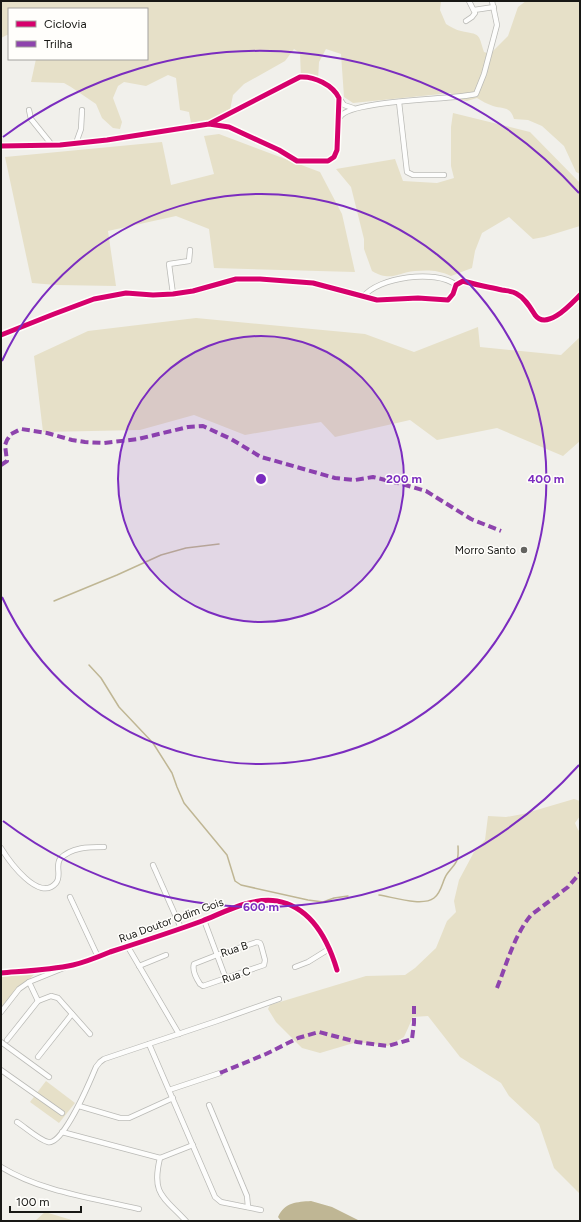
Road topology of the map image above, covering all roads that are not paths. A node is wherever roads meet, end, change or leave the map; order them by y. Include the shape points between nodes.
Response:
1 (469, 1) edge
2 (492, 1) edge
3 (494, 7) junction
4 (474, 10) junction
5 (466, 22) dead end
6 (339, 98) junction
7 (399, 102) junction
8 (355, 108) junction
9 (29, 110) dead end
10 (82, 110) dead end
11 (339, 119) junction
12 (209, 124) junction
13 (76, 143) junction
14 (52, 145) junction
15 (1, 146) edge
16 (444, 175) dead end
17 (190, 250) dead end
18 (456, 285) junction
19 (173, 294) junction
20 (580, 295) edge
21 (363, 297) junction
22 (1, 335) edge
23 (104, 847) dead end
24 (1, 848) edge
25 (153, 865) dead end
26 (70, 897) dead end
27 (204, 920) junction
28 (181, 928) junction
29 (128, 947) junction
30 (329, 949) junction
31 (166, 955) dead end
32 (217, 955) junction
33 (98, 957) junction
34 (265, 960) joint
35 (74, 965) junction
36 (139, 966) junction
37 (295, 967) dead end
38 (337, 970) dead end
39 (1, 973) edge
40 (226, 979) junction
41 (29, 982) junction
42 (203, 986) joint
43 (279, 999) dead end
44 (38, 1001) junction
45 (1, 1012) edge
46 (72, 1014) junction
47 (90, 1034) dead end
48 (179, 1034) junction
49 (7, 1040) dead end
50 (1, 1042) edge
51 (149, 1044) junction
52 (38, 1057) dead end
53 (1, 1070) edge
54 (220, 1073) dead end
55 (49, 1077) dead end
56 (169, 1090) junction
57 (173, 1098) junction
58 (208, 1105) dead end
59 (79, 1106) junction
60 (62, 1113) dead end
61 (17, 1122) dead end
62 (62, 1132) junction
63 (193, 1145) junction
64 (160, 1158) junction
65 (1, 1167) edge
66 (248, 1208) junction
67 (139, 1209) dead end
68 (261, 1210) dead end
69 (186, 1221) edge

1 - 4 street
2 - 3 street
3 - 4 street
3 - 7 street via 497,25 478,93
4 - 5 street via 474,15
6 - 8 street via 346,107
6 - 11 street
6 - 12 street via 336,91 326,85 300,77
7 - 8 street
7 - 16 street via 407,172 413,175
8 - 11 street via 344,112
9 - 14 street via 31,119
10 - 13 street via 81,129
11 - 12 street via 338,150 328,161 297,161 228,127
12 - 13 street
13 - 14 street
14 - 15 street
17 - 19 street via 189,261 169,264
18 - 20 street via 463,281 518,294 536,316 544,321 555,317
18 - 21 street via 444,279 423,276 401,279 376,287
18 - 21 street via 448,300 377,300
19 - 21 street via 236,279 260,279 313,283
19 - 22 street via 126,293 94,299
23 - 24 street via 88,847 63,857 59,860 57,882 53,886 43,888 22,876
25 - 28 street
26 - 33 street
27 - 28 street, Rua Doutor Odim Gois
27 - 30 street, Rua Doutor Odim Gois via 258,901 278,901 294,906 304,913 318,928
27 - 32 street
28 - 29 street, Rua Doutor Odim Gois
29 - 33 street, Rua Doutor Odim Gois
29 - 36 street
30 - 37 street
30 - 38 street, Rua Doutor Odim Gois
31 - 36 street
32 - 34 street, Rua B via 259,942
32 - 40 street
32 - 42 street, Rua B via 194,964 198,982
33 - 35 street, Rua Doutor Odim Gois
34 - 40 street, Rua C via 264,965
35 - 39 street, Rua Doutor Odim Gois
35 - 41 street
36 - 48 street
40 - 42 street, Rua C
41 - 44 street
41 - 45 street via 19,988
43 - 48 street
44 - 46 street via 55,996
44 - 49 street
46 - 47 street
46 - 52 street
48 - 51 street
50 - 55 street
51 - 56 street
51 - 59 street via 100,1062
53 - 60 street
54 - 56 street
56 - 57 street
57 - 59 street via 129,1118 120,1118
57 - 63 street
58 - 66 street via 247,1196
59 - 62 street
61 - 62 street via 48,1142 55,1140
62 - 64 street
63 - 64 street
63 - 66 street via 217,1200
64 - 69 street via 156,1175 159,1189 165,1201
65 - 67 street via 59,1190
66 - 68 street

